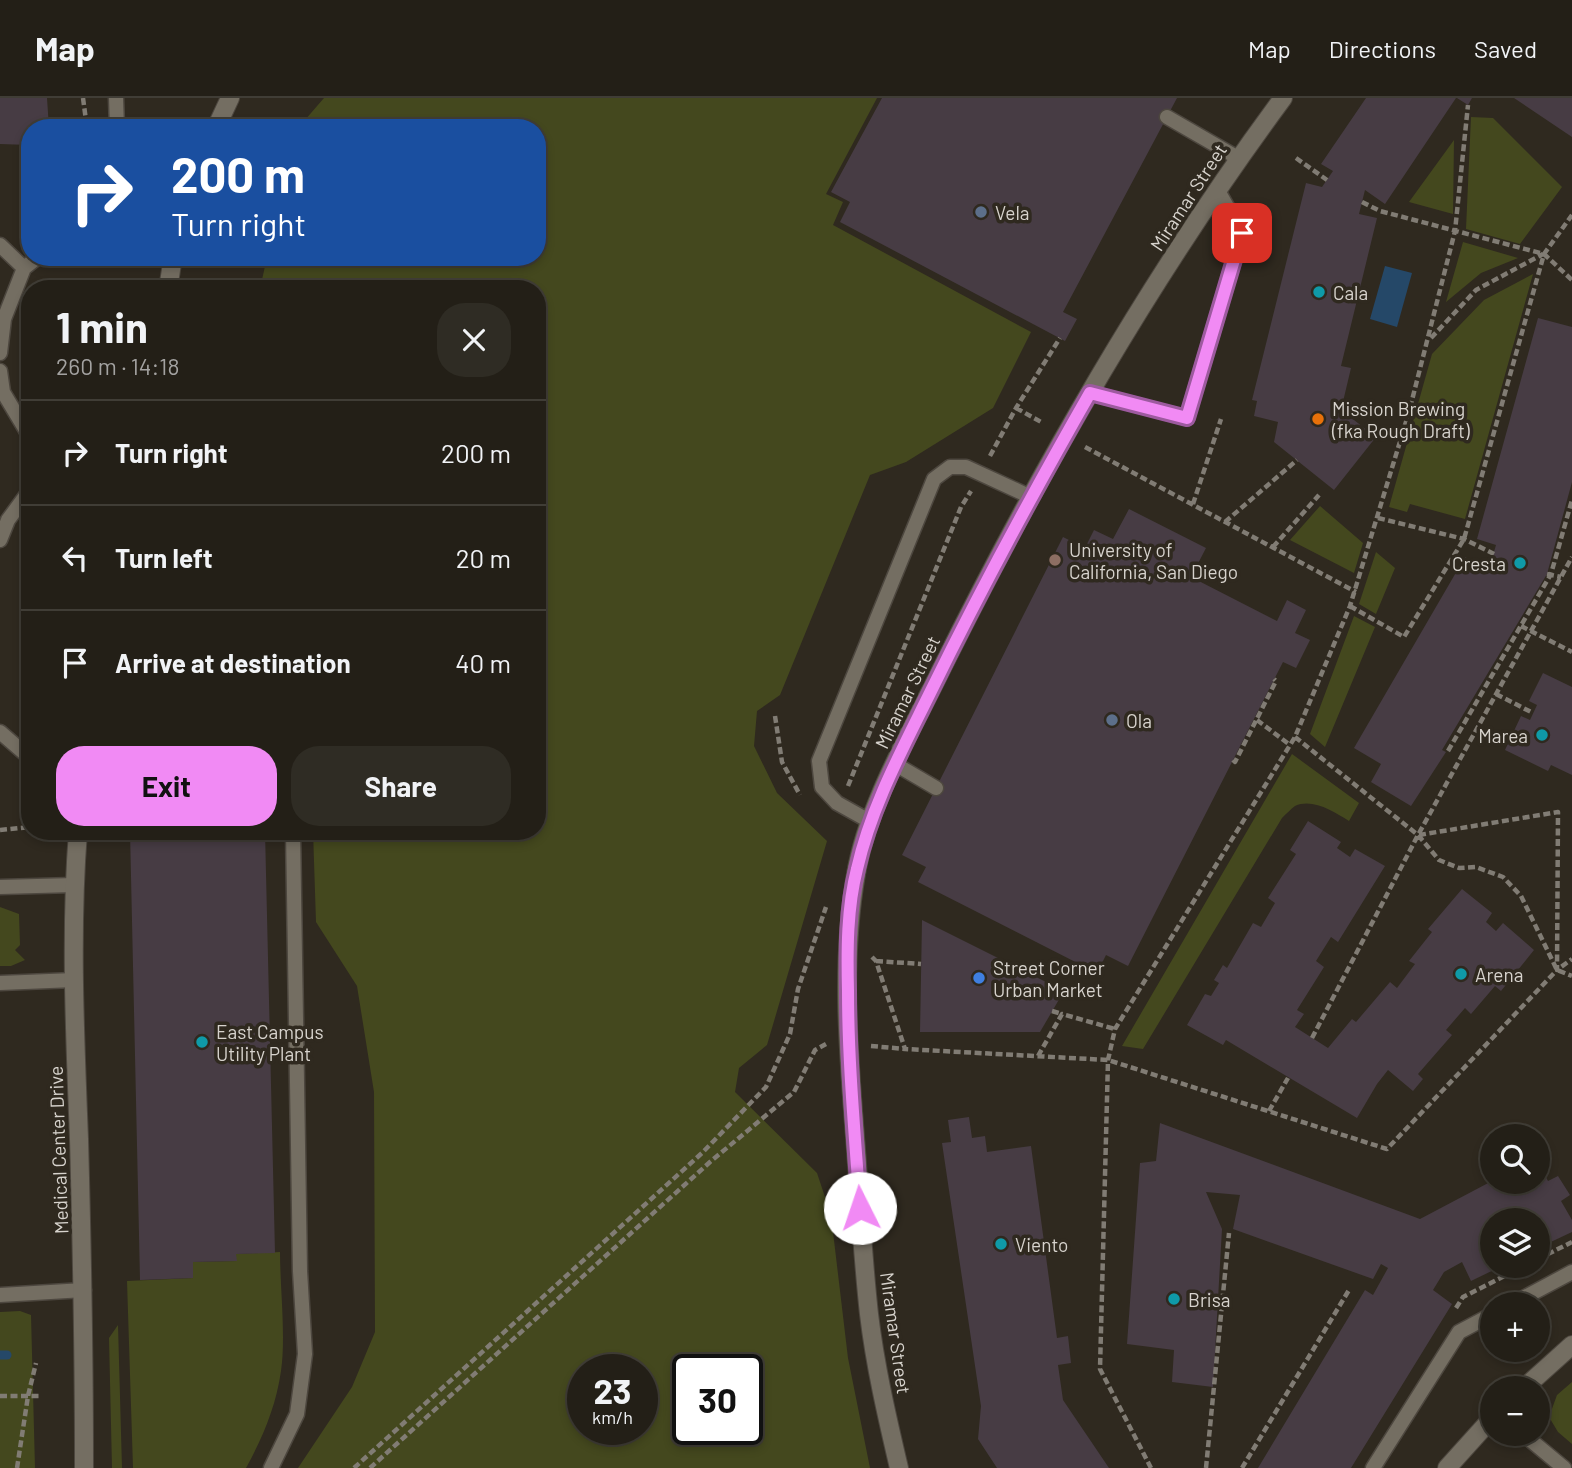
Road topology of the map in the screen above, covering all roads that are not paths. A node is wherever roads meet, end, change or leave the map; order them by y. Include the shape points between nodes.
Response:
1 (116, 98) edge
2 (230, 98) edge
3 (1283, 98) edge
4 (1167, 117) dead end
5 (117, 119) edge
6 (220, 119) edge
7 (1231, 153) junction
8 (1217, 189) junction
9 (0, 245) edge
10 (21, 265) edge
11 (27, 266) edge
12 (24, 268) joint
13 (0, 353) edge
14 (0, 371) edge
15 (1090, 393) junction
16 (21, 422) edge
17 (1031, 497) junction
18 (21, 502) edge
19 (0, 540) edge
20 (0, 732) edge
21 (21, 750) edge
22 (895, 764) junction
23 (936, 788) dead end
24 (870, 822) junction
25 (77, 840) edge
26 (293, 840) edge
27 (74, 885) junction
28 (0, 887) edge
29 (74, 979) junction
30 (0, 983) edge
31 (1572, 1272) edge
32 (83, 1290) junction
33 (1534, 1292) edge
34 (0, 1295) edge
35 (1480, 1321) edge
36 (1572, 1345) edge
37 (1537, 1376) edge
38 (1480, 1431) edge
39 (1538, 1446) edge
40 (84, 1468) edge
41 (271, 1468) edge
42 (898, 1468) edge
43 (1373, 1468) edge
44 (1447, 1468) edge
45 (1564, 1468) edge

1 - 5 lane
2 - 6 street
3 - 7 street, Miramar Street
4 - 7 lane
7 - 8 street, Miramar Street
8 - 15 street, Miramar Street
8 - 15 lane via 1242,233 1187,418
9 - 10 lane
11 - 12 lane
12 - 13 lane via 4,319
14 - 16 lane via 3,392
15 - 17 street, Miramar Street
17 - 22 street, Miramar Street
17 - 24 lane via 966,467 950,467 934,479 819,761 822,787 837,803
18 - 19 lane
20 - 21 lane
22 - 23 lane
22 - 24 street, Miramar Street
24 - 42 street, Miramar Street via 856,870 848,932 848,1044 869,1316
25 - 27 street, Medical Center Drive
26 - 41 lane via 305,1354 297,1414
27 - 28 lane
27 - 29 street, Medical Center Drive
29 - 30 lane
29 - 32 street, Medical Center Drive
31 - 33 lane
32 - 34 lane
32 - 40 street, Medical Center Drive
35 - 43 lane via 1459,1332
36 - 37 street
38 - 44 street
39 - 45 lane

